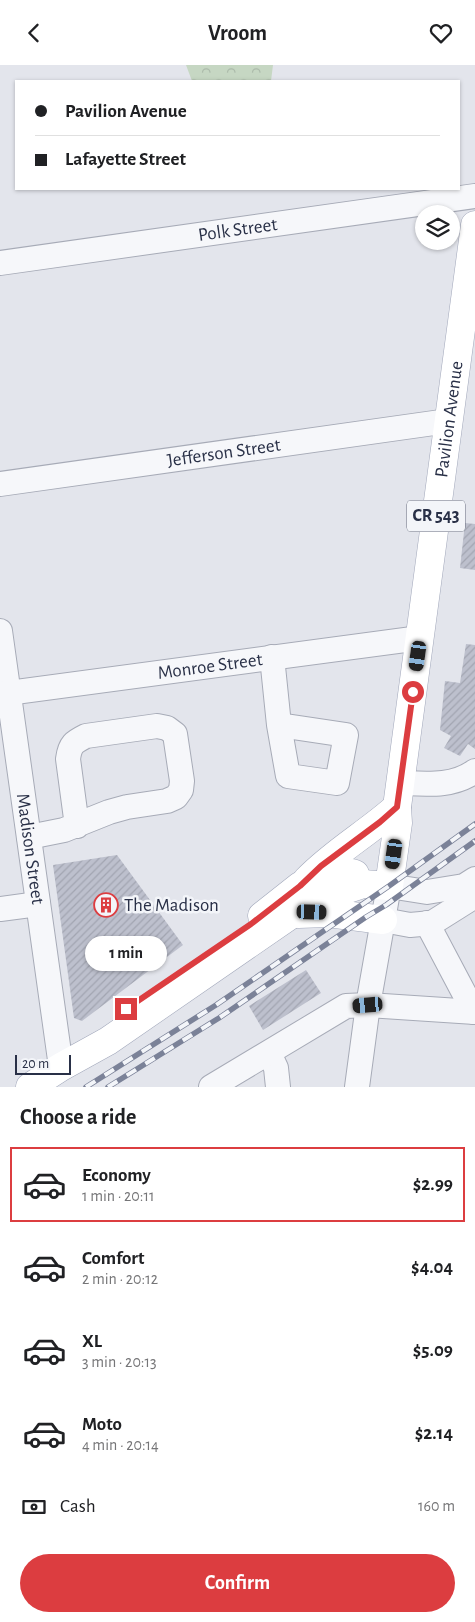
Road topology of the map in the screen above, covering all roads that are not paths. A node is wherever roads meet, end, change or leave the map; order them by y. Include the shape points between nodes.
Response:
1 (475, 196) edge
2 (475, 225) edge
3 (0, 263) edge
4 (448, 421) junction
5 (0, 484) edge
6 (0, 631) edge
7 (420, 638) junction
8 (272, 657) junction
9 (4, 693) edge
10 (279, 725) dead end
11 (475, 771) edge
12 (399, 795) junction
13 (77, 826) junction
14 (29, 837) junction
15 (475, 879) edge
16 (300, 886) junction
17 (389, 886) junction
18 (475, 896) edge
19 (38, 904) junction
20 (0, 909) edge
21 (292, 914) junction
22 (383, 920) junction
23 (427, 923) junction
24 (368, 1005) junction
25 (474, 1012) edge
26 (269, 1053) junction
27 (61, 1067) junction
28 (30, 1087) edge
29 (211, 1087) edge
30 (278, 1087) edge
31 (357, 1087) edge

1 - 3 street, Polk Street
2 - 4 main road, Pavilion Avenue / CR 543
4 - 5 street, Jefferson Street
4 - 7 main road, Pavilion Avenue / CR 543
6 - 9 street, Madison Street
7 - 8 street, Monroe Street
7 - 12 main road, Pavilion Avenue / CR 543
8 - 9 street, Monroe Street
8 - 10 street
9 - 14 street, Madison Street
11 - 12 street via 453,782
12 - 16 main road via 380,822
12 - 17 main road, Pavilion Avenue / CR 543
13 - 13 street via 68,759 69,748 76,741 86,736 157,726 175,734 182,781 176,797 118,810
13 - 14 street
14 - 19 street, Madison Street
15 - 17 street via 464,886 427,892
16 - 17 main road via 325,877 352,873
16 - 27 main road via 251,924 96,1030
17 - 21 main road via 363,884 327,896
17 - 22 street, Pavilion Avenue
18 - 23 street
19 - 20 street
19 - 27 street, Madison Street
21 - 22 main road via 328,913
21 - 27 main road via 108,1041
22 - 23 street via 410,925
22 - 24 street, Pavilion Avenue
23 - 25 street
24 - 25 street
24 - 26 street via 346,1006
24 - 31 street, Pavilion Avenue
26 - 29 street
26 - 30 street via 276,1068
27 - 28 main road

